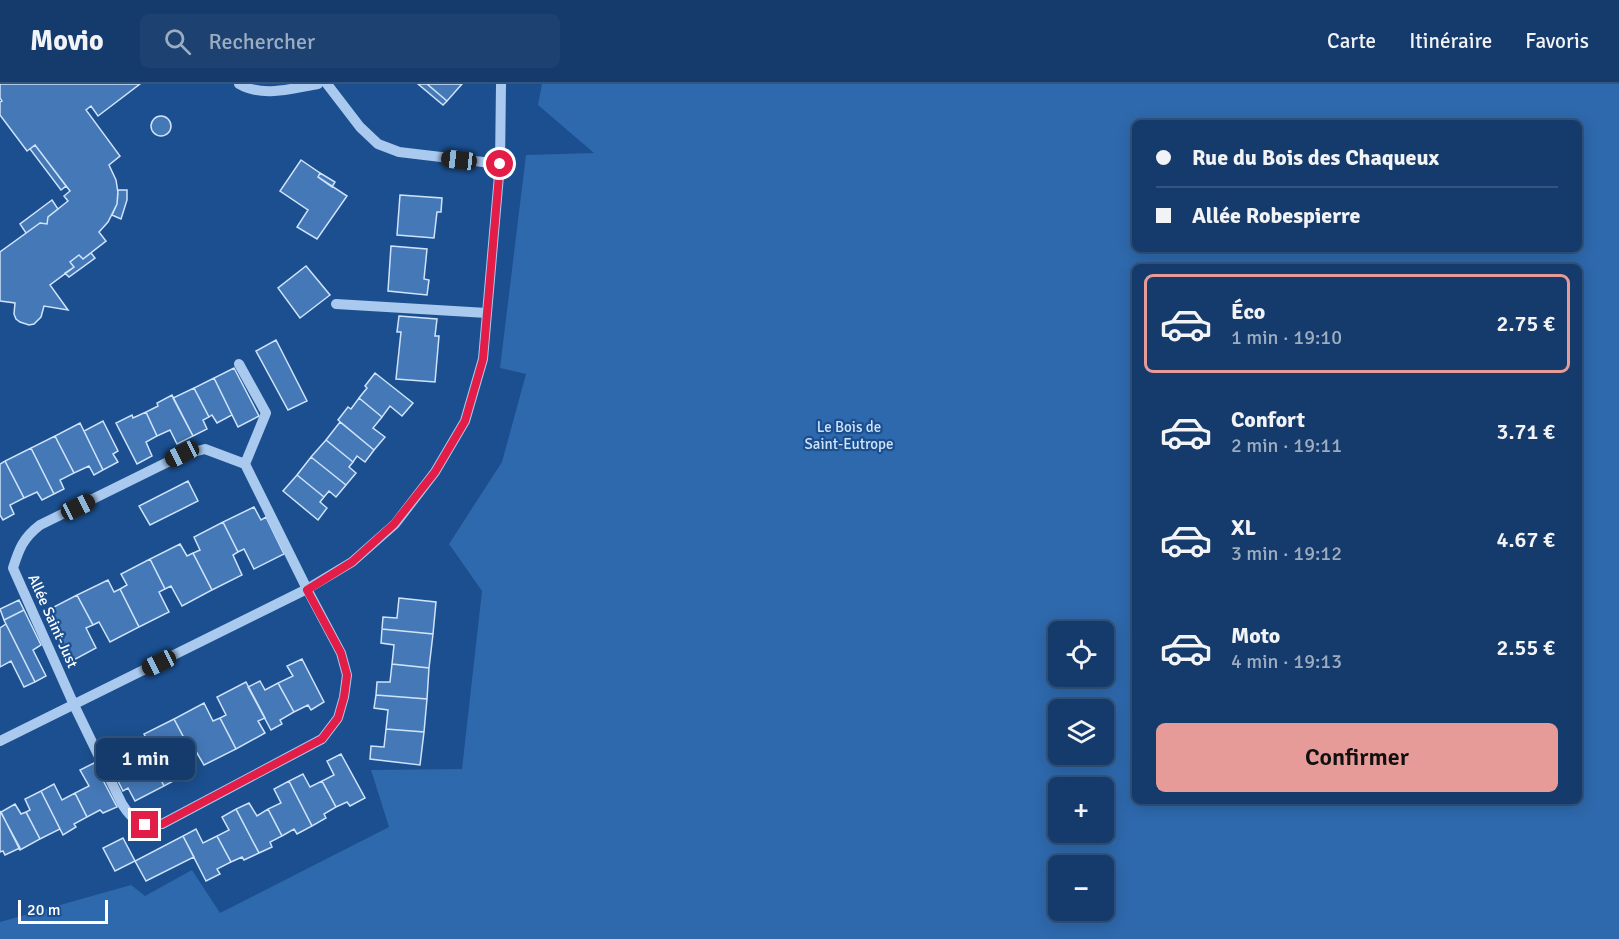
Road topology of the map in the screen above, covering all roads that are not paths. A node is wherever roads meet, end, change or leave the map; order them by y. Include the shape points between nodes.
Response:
1 (239, 84) edge
2 (318, 84) edge
3 (327, 84) edge
4 (501, 84) edge
5 (500, 164) junction
6 (336, 304) dead end
7 (487, 314) junction
8 (239, 364) dead end
9 (245, 464) junction
10 (307, 590) junction
11 (74, 705) junction
12 (0, 741) edge

1 - 2 street via 268,92
3 - 5 street via 378,144 399,152
4 - 5 street
5 - 7 street
6 - 7 street
7 - 10 street via 483,359 465,421 435,472 394,524 352,562
8 - 9 street via 266,413
9 - 10 street
9 - 11 street, Allée Saint-Just via 205,449 182,454 29,534 13,568
10 - 11 street
10 - 11 street, Allée Saint-Just via 341,653 347,675 338,718 322,739 162,824 145,825 129,816
11 - 12 street

